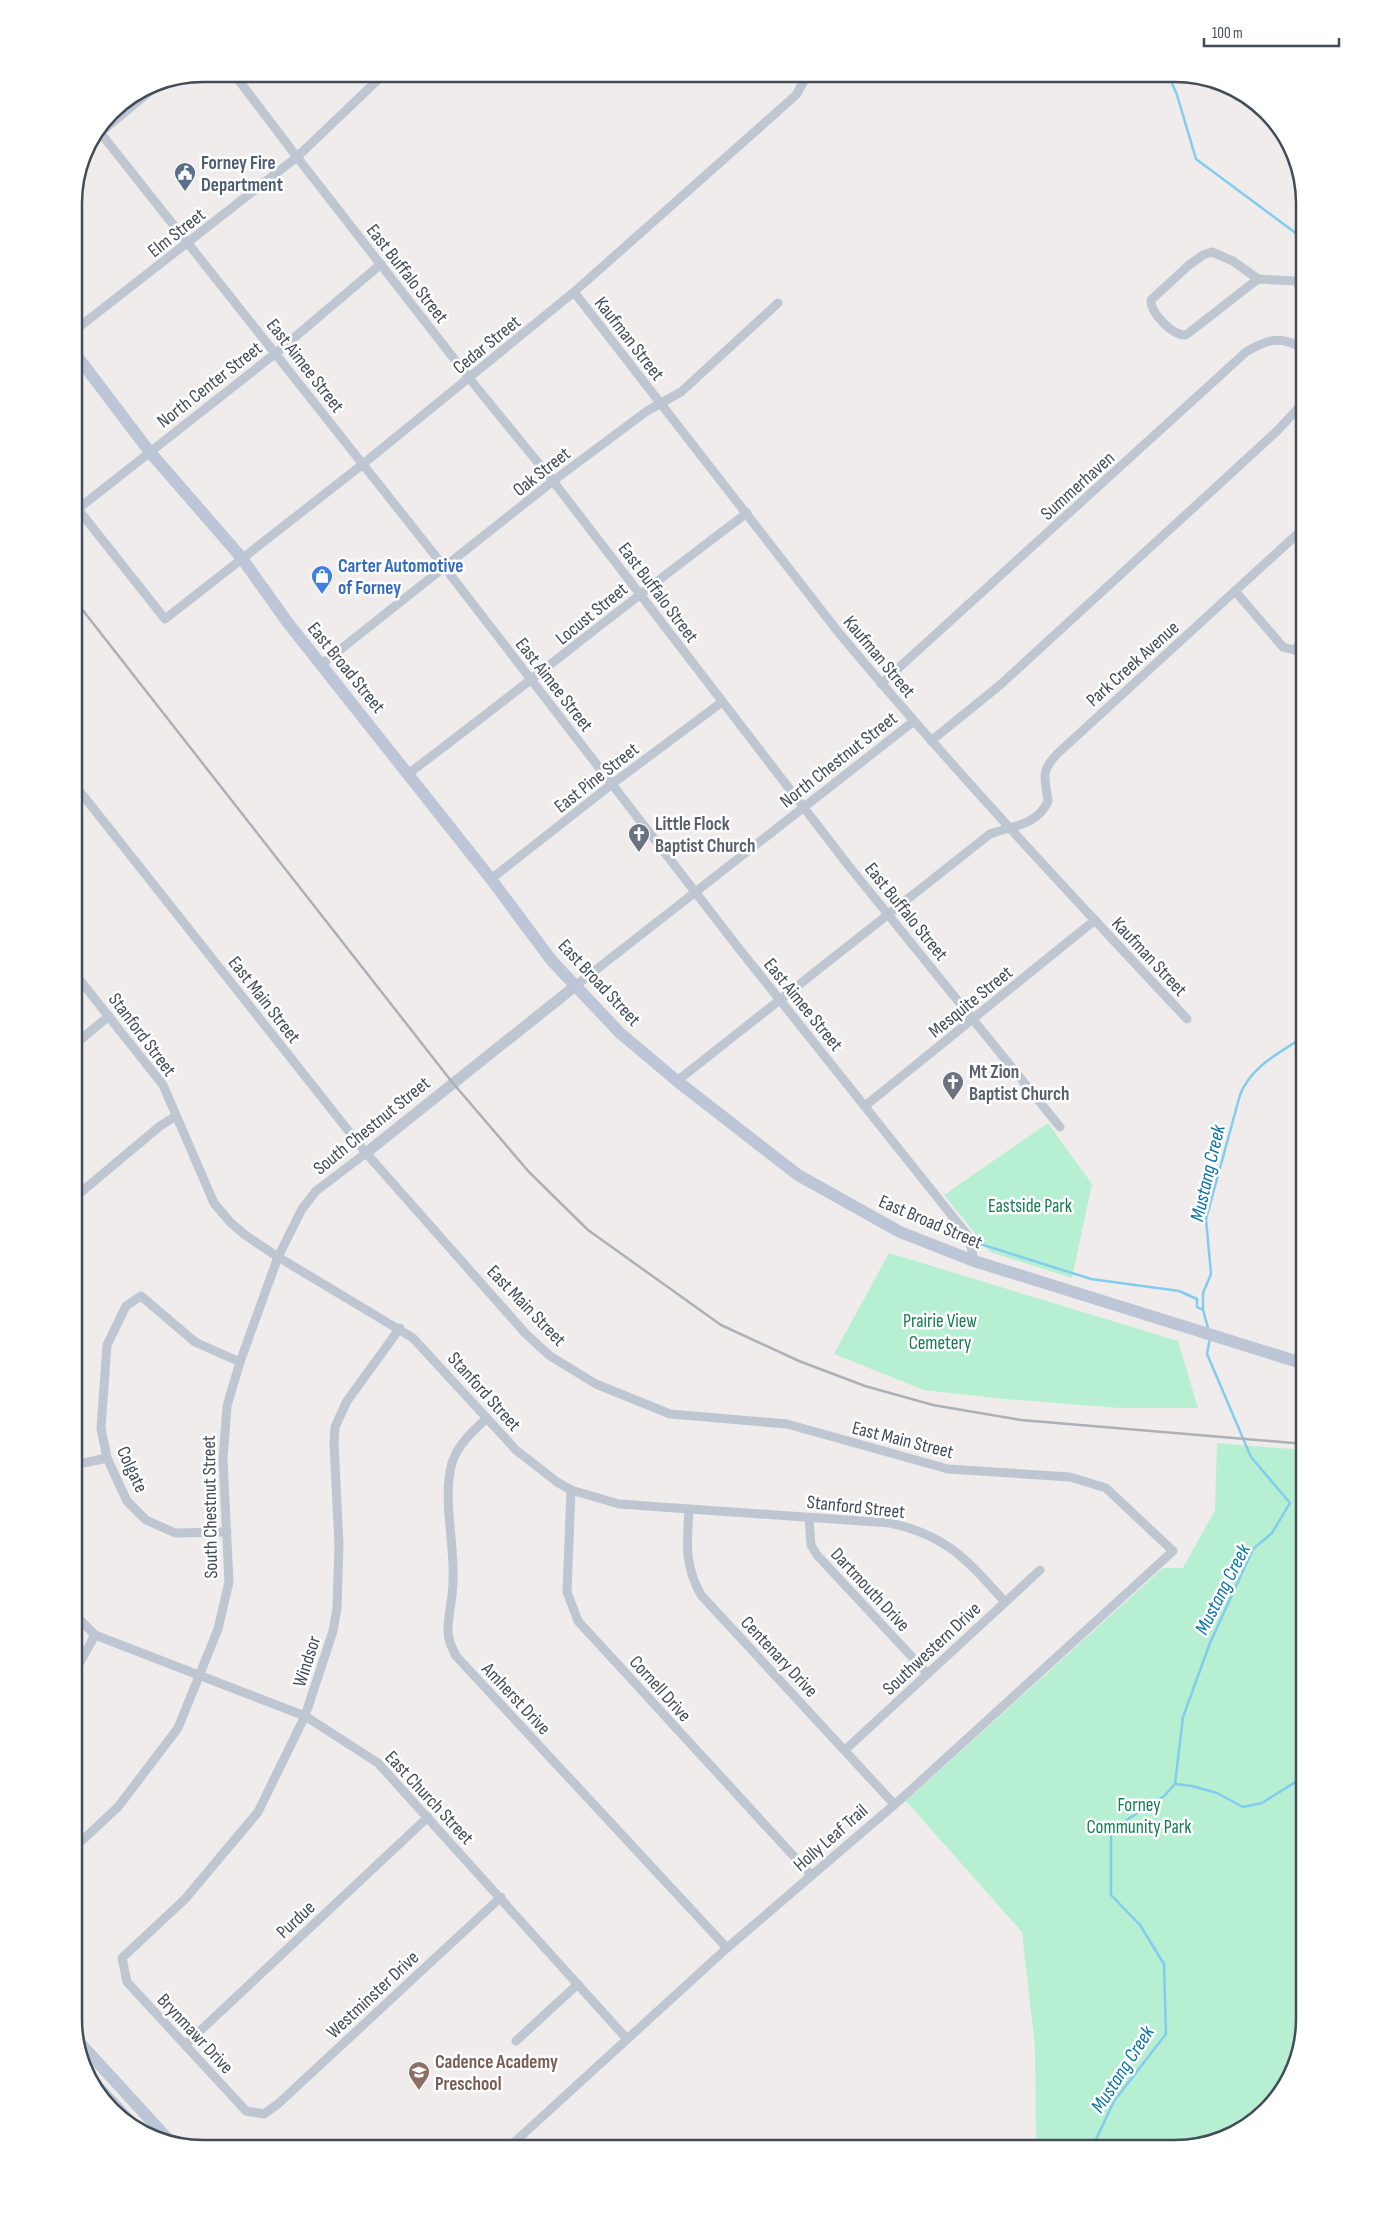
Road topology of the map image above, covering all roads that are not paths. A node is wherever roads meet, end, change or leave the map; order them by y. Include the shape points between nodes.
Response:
1 (241, 83) edge
2 (374, 83) edge
3 (803, 83) edge
4 (102, 137) edge
5 (296, 157) junction
6 (189, 244) junction
7 (381, 264) junction
8 (1258, 279) junction
9 (1296, 283) edge
10 (574, 292) junction
11 (778, 303) dead end
12 (83, 324) edge
13 (1296, 343) edge
14 (276, 353) junction
15 (83, 364) edge
16 (469, 378) junction
17 (660, 403) junction
18 (1296, 411) edge
19 (149, 451) junction
20 (363, 464) junction
21 (552, 481) junction
22 (83, 502) edge
23 (747, 513) junction
24 (83, 518) edge
25 (1296, 535) edge
26 (241, 557) junction
27 (445, 568) junction
28 (1235, 591) junction
29 (640, 593) junction
30 (1296, 648) edge
31 (322, 664) junction
32 (532, 680) junction
33 (882, 684) junction
34 (722, 702) junction
35 (914, 721) junction
36 (931, 741) junction
37 (408, 774) junction
38 (612, 784) junction
39 (83, 797) edge
40 (804, 808) junction
41 (1009, 828) junction
42 (491, 879) junction
43 (695, 892) junction
44 (887, 914) junction
45 (1095, 920) junction
46 (83, 983) edge
47 (574, 987) junction
48 (780, 1000) junction
49 (109, 1016) junction
50 (974, 1020) junction
51 (1187, 1020) dead end
52 (83, 1038) edge
53 (676, 1081) junction
54 (452, 1082) joint
55 (865, 1106) junction
56 (176, 1116) junction
57 (1060, 1127) dead end
58 (366, 1153) junction
59 (82, 1191) edge
60 (278, 1257) junction
61 (974, 1261) junction
62 (400, 1328) junction
63 (1296, 1361) edge
64 (240, 1362) junction
65 (487, 1418) junction
66 (106, 1458) junction
67 (82, 1464) edge
68 (571, 1490) junction
69 (688, 1510) junction
70 (809, 1518) junction
71 (227, 1532) junction
72 (1173, 1550) joint
73 (1040, 1570) dead end
74 (1005, 1602) junction
75 (82, 1622) edge
76 (95, 1635) junction
77 (82, 1658) edge
78 (927, 1673) junction
79 (199, 1676) junction
80 (305, 1716) junction
81 (845, 1750) junction
82 (894, 1804) junction
83 (428, 1817) junction
84 (82, 1840) edge
85 (811, 1876) junction
86 (501, 1897) junction
87 (727, 1948) junction
88 (122, 1958) joint
89 (578, 1984) junction
90 (627, 2039) junction
91 (516, 2041) dead end
92 (185, 2045) junction
93 (87, 2051) edge
94 (264, 2114) joint
95 (162, 2132) edge
96 (517, 2139) edge

1 - 5 street, East Buffalo Street
2 - 5 street, Elm Street
3 - 10 street, Cedar Street via 796,94
4 - 6 street, East Aimee Street
5 - 6 street, Elm Street
5 - 7 street, East Buffalo Street
6 - 12 street, Elm Street
6 - 14 street, East Aimee Street
7 - 14 street, North Center Street
7 - 16 street, East Buffalo Street
8 - 8 street via 1186,335 1173,330 1150,305 1150,300 1189,265 1212,252 1233,261
8 - 9 street
10 - 16 street, Cedar Street
10 - 17 street, Kaufman Street
11 - 17 street, Oak Street via 681,392
13 - 33 street, Summerhaven via 1268,340 1246,352
14 - 19 street, North Center Street
14 - 20 street, East Aimee Street
15 - 19 main road, East Broad Street
16 - 20 street, Cedar Street
16 - 21 street, East Buffalo Street
17 - 21 street, Oak Street
17 - 23 street, Kaufman Street
18 - 36 street via 1000,685
19 - 22 street, North Center Street
19 - 26 main road, East Broad Street
20 - 26 street, Cedar Street
20 - 27 street, East Aimee Street
21 - 27 street, Oak Street
21 - 29 street, East Buffalo Street
23 - 29 street, Locust Street
23 - 33 street, Kaufman Street
24 - 26 street, Cedar Street via 165,618
25 - 28 street, Park Creek Avenue
26 - 31 main road, East Broad Street
27 - 31 street, Oak Street
27 - 32 street, East Aimee Street
28 - 30 street via 1283,647
28 - 41 street, Park Creek Avenue via 1057,754 1043,774 1048,801 1045,808 1024,825
29 - 32 street, Locust Street
29 - 34 street, East Buffalo Street
31 - 37 main road, East Broad Street
32 - 37 street, Locust Street
32 - 38 street, East Aimee Street
33 - 35 street, Kaufman Street
34 - 38 street, East Pine Street
34 - 40 street, East Buffalo Street
35 - 36 street, Kaufman Street
35 - 40 street, North Chestnut Street
36 - 41 street, Kaufman Street
37 - 42 main road, East Broad Street
38 - 42 street, East Pine Street
38 - 43 street, East Aimee Street
39 - 58 street, East Main Street
40 - 43 street, North Chestnut Street
40 - 44 street, East Buffalo Street
41 - 44 street via 990,834
41 - 45 street, Kaufman Street
42 - 47 main road, East Broad Street
43 - 47 street, North Chestnut Street
43 - 48 street, East Aimee Street
44 - 48 street
44 - 50 street, East Buffalo Street
45 - 50 street, Mesquite Street
45 - 51 street, Kaufman Street
46 - 49 street, Stanford Street
47 - 53 main road, East Broad Street via 620,1033
47 - 54 street, North Chestnut Street
48 - 53 street
48 - 55 street, East Aimee Street
49 - 52 street
49 - 56 street, Stanford Street via 163,1085
50 - 55 street, Mesquite Street
50 - 57 street, East Buffalo Street
53 - 61 main road, East Broad Street via 798,1175 900,1232
54 - 58 street, South Chestnut Street
55 - 61 street, East Aimee Street via 969,1237
56 - 59 street
56 - 60 street, Stanford Street via 214,1203 245,1235
58 - 60 street, South Chestnut Street via 316,1191 302,1209
58 - 72 street, East Main Street via 526,1334 550,1356 596,1384 670,1414 787,1424 948,1469 1070,1477 1106,1488
60 - 62 street, Stanford Street
60 - 64 street, South Chestnut Street
61 - 63 main road, East Broad Street
62 - 65 street, Stanford Street via 428,1351
62 - 80 street, Windsor via 347,1401 336,1427 340,1571 337,1608 333,1631
64 - 66 street, Colgate via 195,1342 141,1296 126,1306 107,1345 101,1428
64 - 71 street, South Chestnut Street via 225,1424 223,1460
65 - 68 street, Stanford Street via 516,1450
65 - 87 street, Amherst Drive via 460,1447 449,1482 453,1582 448,1632 450,1645 462,1663
66 - 67 street
66 - 71 street, Colgate via 127,1501 146,1520 176,1534
68 - 69 street, Stanford Street via 619,1504
68 - 85 street, Cornell Drive via 567,1592 578,1621
69 - 70 street, Stanford Street
69 - 81 street, Centenary Drive via 688,1560 691,1576 701,1595
70 - 74 street, Stanford Street via 890,1523 929,1535 952,1548
70 - 78 street, Dartmouth Drive via 811,1546 817,1555
71 - 79 street, South Chestnut Street via 229,1582 218,1629
72 - 82 street, Holly Leaf Trail
73 - 74 street, Southwestern Drive
74 - 78 street, Southwestern Drive
75 - 76 street, East Church Street
76 - 77 street
76 - 79 street, East Church Street
78 - 81 street, Southwestern Drive
79 - 80 street, East Church Street
79 - 84 street, South Chestnut Street via 178,1728 118,1807
80 - 83 street, East Church Street via 378,1763
80 - 88 street, Windsor via 258,1812 185,1899
81 - 82 street, Centenary Drive
82 - 85 street, Holly Leaf Trail
83 - 86 street, East Church Street
83 - 92 street, Purdue
85 - 87 street, Holly Leaf Trail
86 - 89 street, East Church Street
86 - 94 street, Westminster Drive
87 - 90 street, Holly Leaf Trail
88 - 92 street, Brynmawr Drive via 127,1982
89 - 90 street, East Church Street
89 - 91 street
90 - 96 street, Holly Leaf Trail
92 - 94 street, Brynmawr Drive via 246,2111
93 - 95 main road

